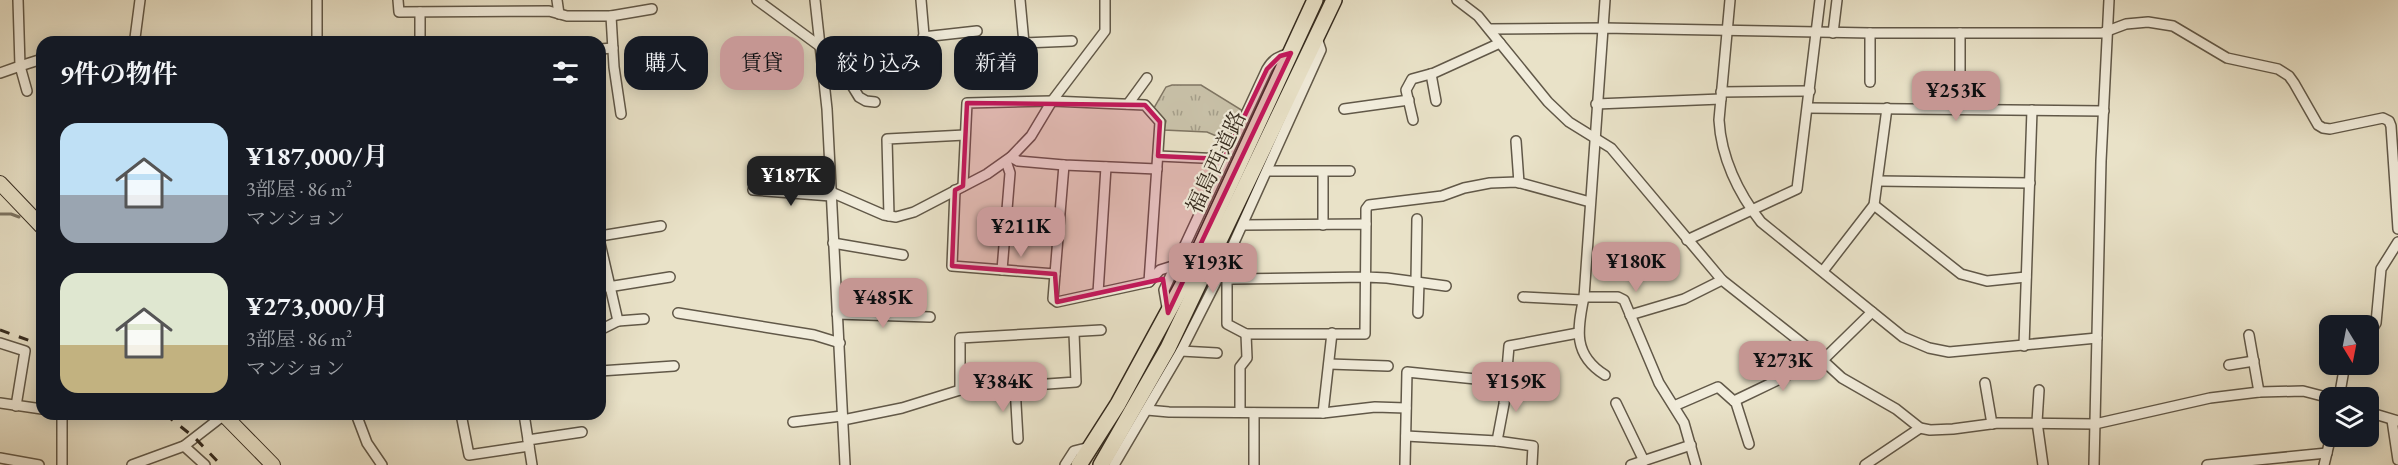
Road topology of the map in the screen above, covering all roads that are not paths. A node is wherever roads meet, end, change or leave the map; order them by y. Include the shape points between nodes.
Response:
1 (18, 0) edge
2 (140, 0) edge
3 (317, 0) edge
4 (398, 0) edge
5 (457, 0) edge
6 (558, 0) edge
7 (757, 0) edge
8 (815, 0) edge
9 (921, 0) edge
10 (1020, 0) edge
11 (1105, 0) edge
12 (1315, 0) edge
13 (1334, 0) edge
14 (1457, 0) edge
15 (1605, 0) edge
16 (1730, 0) edge
17 (1820, 0) edge
18 (1838, 0) edge
19 (2109, 0) edge
20 (652, 9) dead end
21 (420, 12) junction
22 (457, 12) junction
23 (559, 15) junction
24 (611, 16) junction
25 (1603, 28) junction
26 (1489, 29) junction
27 (1727, 30) junction
28 (978, 31) dead end
29 (2108, 31) junction
30 (1816, 32) junction
31 (1833, 33) junction
32 (1870, 33) junction
33 (1960, 33) junction
34 (135, 36) edge
35 (317, 36) edge
36 (420, 36) edge
37 (820, 36) edge
38 (923, 36) edge
39 (932, 36) edge
40 (1317, 38) junction
41 (1072, 41) dead end
42 (816, 43) edge
43 (1500, 43) junction
44 (613, 48) junction
45 (606, 49) edge
46 (1290, 53) junction
47 (36, 61) edge
48 (20, 66) junction
49 (0, 73) edge
50 (1431, 74) junction
51 (1147, 78) dead end
52 (1870, 82) dead end
53 (825, 90) edge
54 (854, 90) edge
55 (27, 91) dead end
56 (1810, 91) junction
57 (1721, 96) junction
58 (1409, 100) junction
59 (1052, 101) junction
60 (1436, 101) dead end
61 (875, 102) dead end
62 (1128, 104) junction
63 (1596, 104) junction
64 (1808, 108) junction
65 (1887, 108) junction
66 (1960, 108) junction
67 (1344, 110) dead end
68 (2032, 110) junction
69 (2104, 111) junction
70 (621, 114) dead end
71 (1413, 120) dead end
72 (965, 135) junction
73 (1593, 139) junction
74 (1516, 141) dead end
75 (1158, 156) junction
76 (1008, 159) junction
77 (1224, 159) junction
78 (1064, 165) junction
79 (1106, 167) junction
80 (1157, 169) junction
81 (1268, 171) junction
82 (1350, 171) dead end
83 (1323, 172) junction
84 (1878, 181) junction
85 (0, 183) edge
86 (1519, 183) junction
87 (2030, 183) junction
88 (959, 188) junction
89 (753, 190) dead end
90 (831, 194) junction
91 (1590, 202) junction
92 (1874, 205) junction
93 (1752, 210) junction
94 (889, 216) junction
95 (36, 219) edge
96 (1417, 219) dead end
97 (1366, 224) junction
98 (1243, 225) junction
99 (1323, 225) junction
100 (661, 226) dead end
101 (2398, 229) edge
102 (606, 235) edge
103 (1687, 240) junction
104 (2398, 242) edge
105 (834, 243) junction
106 (903, 255) dead end
107 (1176, 265) junction
108 (1002, 270) junction
109 (1823, 271) junction
110 (606, 273) edge
111 (1054, 274) junction
112 (670, 277) dead end
113 (2026, 277) junction
114 (1223, 278) junction
115 (1366, 278) junction
116 (1722, 280) junction
117 (1149, 282) junction
118 (1417, 282) junction
119 (1446, 285) dead end
120 (609, 288) junction
121 (1098, 292) junction
122 (1523, 297) dead end
123 (1583, 298) junction
124 (1872, 312) junction
125 (678, 313) dead end
126 (1168, 313) junction
127 (1418, 313) dead end
128 (837, 314) junction
129 (1630, 315) junction
130 (2377, 315) edge
131 (930, 317) dead end
132 (644, 319) dead end
133 (618, 321) junction
134 (606, 327) edge
135 (1101, 330) dead end
136 (1074, 333) junction
137 (1332, 333) junction
138 (1578, 333) junction
139 (1246, 334) junction
140 (2249, 335) dead end
141 (2097, 338) junction
142 (0, 343) edge
143 (840, 343) junction
144 (2024, 346) junction
145 (1181, 351) junction
146 (1217, 353) dead end
147 (1820, 358) junction
148 (2254, 361) junction
149 (1329, 364) junction
150 (2229, 365) dead end
151 (674, 366) dead end
152 (1388, 366) dead end
153 (606, 371) edge
154 (1605, 375) dead end
155 (1505, 382) junction
156 (1985, 383) dead end
157 (1015, 386) junction
158 (960, 390) junction
159 (2039, 390) dead end
160 (2259, 392) junction
161 (2319, 395) edge
162 (1734, 401) junction
163 (0, 403) edge
164 (1616, 403) dead end
165 (16, 406) junction
166 (1674, 406) junction
167 (36, 408) edge
168 (1406, 408) junction
169 (1147, 410) junction
170 (1240, 412) junction
171 (1254, 412) junction
172 (1323, 413) junction
173 (2379, 416) edge
174 (842, 418) junction
175 (62, 420) edge
176 (218, 420) edge
177 (229, 420) edge
178 (358, 420) edge
179 (462, 420) edge
180 (525, 420) edge
181 (2395, 421) edge
182 (793, 422) dead end
183 (2037, 422) junction
184 (1992, 424) junction
185 (2095, 424) junction
186 (1920, 428) junction
187 (582, 432) dead end
188 (1406, 436) junction
189 (1018, 439) dead end
190 (1497, 441) junction
191 (528, 443) junction
192 (1749, 444) dead end
193 (1691, 445) junction
194 (184, 446) junction
195 (1092, 446) junction
196 (2328, 447) edge
197 (2327, 453) junction
198 (0, 458) edge
199 (2398, 460) edge
200 (1644, 461) junction
201 (18, 463) edge
202 (39, 465) edge
203 (62, 465) edge
204 (132, 465) edge
205 (205, 465) edge
206 (273, 465) edge
207 (382, 465) edge
208 (532, 465) edge
209 (845, 465) edge
210 (1065, 465) edge
211 (1079, 465) edge
212 (1101, 465) edge
213 (1114, 465) edge
214 (1254, 465) edge
215 (1405, 465) edge
216 (1532, 465) edge
217 (1630, 465) edge
218 (1696, 465) edge
219 (1865, 465) edge
220 (2043, 465) edge
221 (2094, 465) edge
222 (2207, 465) edge
223 (2324, 465) edge

1 - 48 street
2 - 34 street
3 - 35 street
4 - 21 street via 399,12
5 - 22 street
6 - 23 street
7 - 42 street
8 - 37 street
9 - 38 street
10 - 41 street via 1024,43
11 - 59 street via 1105,31
12 - 46 highway, 福島西道路
13 - 40 highway, 福島西道路
14 - 26 street
15 - 25 street
16 - 27 street
17 - 30 street
18 - 31 street
19 - 29 street
20 - 24 street
21 - 22 street
21 - 36 street
22 - 23 street via 549,11
23 - 24 street
24 - 44 street
25 - 26 street
25 - 27 street
25 - 63 street
26 - 43 street
27 - 30 street
27 - 57 street
28 - 39 street
29 - 33 street
29 - 69 street
29 - 101 street via 2148,22 2173,26 2227,58 2278,69 2289,76 2323,128 2383,118 2389,121
30 - 31 street
30 - 56 street
31 - 32 street
32 - 33 street
32 - 52 street
33 - 66 street
40 - 81 street via 1321,50
40 - 212 highway, 福島西道路 via 1168,348
43 - 50 street
43 - 73 street via 1548,102
44 - 45 street
44 - 70 street
46 - 77 street via 1280,56 1267,69
46 - 126 highway, 福島西道路
47 - 48 street
48 - 49 street
48 - 55 street
50 - 58 street via 1412,80 1406,90
50 - 60 street
51 - 62 street
53 - 90 street
54 - 61 street via 858,97
56 - 57 street
56 - 64 street
57 - 63 street
57 - 93 street via 1723,151
58 - 67 street
58 - 71 street
59 - 62 street
59 - 72 street via 967,103
59 - 76 street via 1031,136
62 - 75 street via 1144,105 1161,122
63 - 73 street
64 - 65 street
64 - 93 street via 1797,189
65 - 66 street
65 - 84 street
66 - 68 street
68 - 69 street
68 - 87 street
69 - 141 street
72 - 88 street
72 - 94 street via 886,139
73 - 91 street
73 - 103 street via 1611,148
74 - 86 street
75 - 77 street
75 - 80 street
76 - 78 street
76 - 88 street
76 - 108 street
77 - 107 street
78 - 79 street
78 - 111 street
79 - 80 street
79 - 121 street
80 - 117 street
81 - 83 street
81 - 98 street
82 - 83 street
83 - 99 street
84 - 87 street
84 - 92 street
85 - 95 main road
86 - 91 street
86 - 97 street via 1490,183 1442,196 1369,205
87 - 113 street
88 - 94 street via 914,212 896,218
88 - 108 street via 952,266
89 - 90 street
90 - 94 street
90 - 105 street
91 - 123 street
92 - 109 street
92 - 113 street via 1961,274 1987,282
93 - 103 street
93 - 109 street via 1761,222
96 - 118 street
97 - 99 street
97 - 115 street
98 - 99 street
98 - 114 street
100 - 102 street
103 - 116 street
104 - 130 street via 2381,269
105 - 106 street
105 - 128 street
107 - 117 street via 1160,270
107 - 126 street via 1164,290
108 - 111 street
109 - 124 street
110 - 120 street
111 - 121 street via 1053,299 1057,302
112 - 120 street
113 - 144 street
114 - 115 street
114 - 139 street via 1227,324
114 - 145 street
115 - 118 street
115 - 137 street via 1365,334
116 - 129 street via 1684,299
116 - 147 street
117 - 121 street
118 - 119 street
118 - 127 street
120 - 133 street
122 - 123 street
123 - 129 street via 1618,297 1624,300
123 - 138 street
124 - 144 street via 1903,337 1940,351
124 - 147 street
125 - 143 street via 814,335
126 - 195 highway, 福島西道路
128 - 131 street
128 - 143 street
129 - 166 street
132 - 133 street
133 - 134 street
135 - 136 street
136 - 157 street via 1076,382
136 - 158 street via 960,338
137 - 139 street
137 - 149 street
138 - 154 street via 1585,356 1593,368
138 - 155 street via 1509,346
139 - 170 street via 1247,358 1240,367
140 - 148 street
141 - 144 street
141 - 185 street
142 - 165 street via 25,351
143 - 174 street
145 - 146 street
145 - 169 street
147 - 162 street
147 - 186 street via 1842,378
148 - 150 street
148 - 160 street
149 - 152 street
149 - 172 street
151 - 153 street
155 - 168 street via 1407,372
155 - 190 street
156 - 184 street
157 - 158 street
157 - 189 street
158 - 174 street via 902,408
159 - 183 street
160 - 161 street via 2303,391
160 - 185 street via 2210,398
162 - 166 street via 1718,387
162 - 192 street
163 - 165 street
164 - 200 street
165 - 167 street
166 - 193 street
168 - 172 street
168 - 188 street
169 - 170 street
169 - 213 street
170 - 171 street
171 - 172 street
171 - 214 street
173 - 181 street
174 - 182 street
174 - 209 street
175 - 203 street
176 - 194 street
177 - 206 main road
178 - 207 street via 367,443
179 - 191 street via 469,455
180 - 191 street
181 - 199 street
183 - 184 street
183 - 185 street
183 - 220 street
184 - 186 street
185 - 221 street
186 - 219 street
187 - 191 street
188 - 190 street
188 - 215 street
190 - 216 street via 1533,446
191 - 208 street
193 - 200 street
193 - 218 street
194 - 204 street
194 - 205 street
195 - 210 street via 1074,451
195 - 211 highway, 福島西道路
196 - 197 street
197 - 222 street
197 - 223 street
198 - 201 street
200 - 217 street
201 - 202 street

